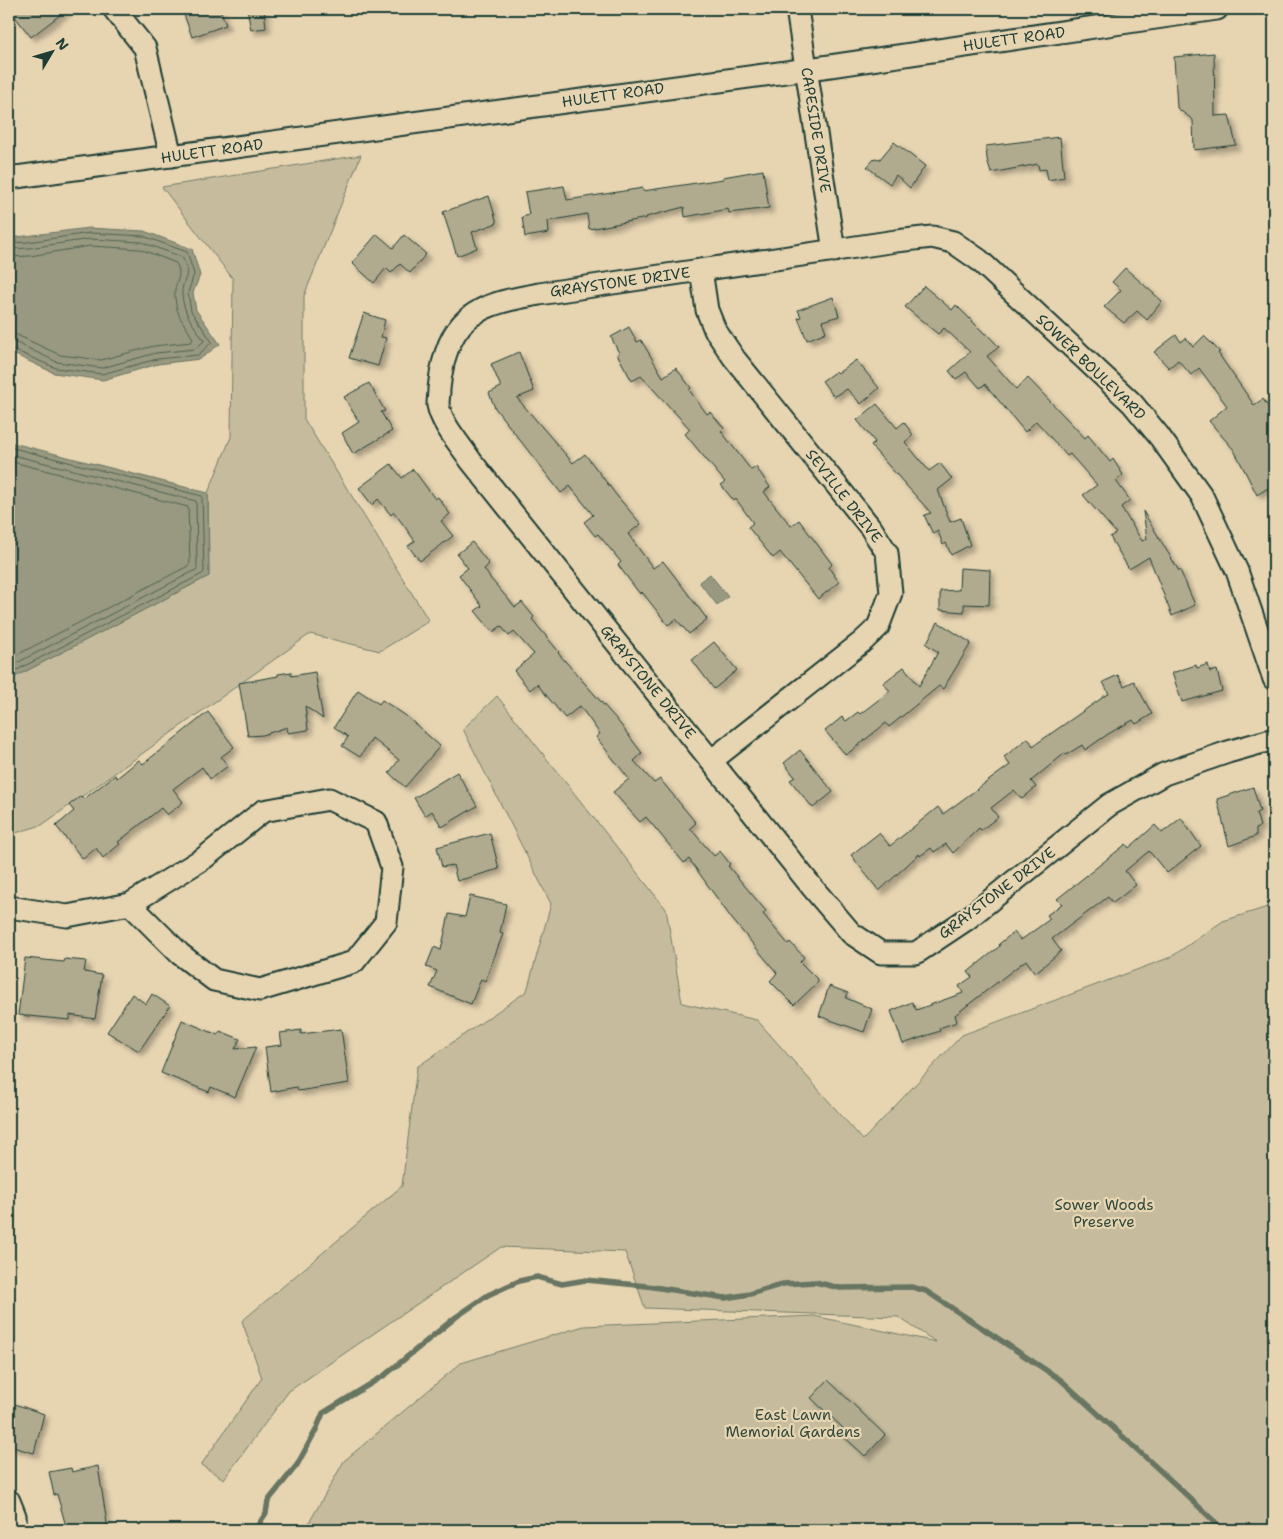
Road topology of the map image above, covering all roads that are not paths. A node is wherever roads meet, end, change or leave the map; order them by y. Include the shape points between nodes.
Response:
1 (114, 9) edge
2 (797, 9) edge
3 (1217, 9) edge
4 (807, 68) junction
5 (171, 156) junction
6 (9, 178) edge
7 (834, 251) junction
8 (701, 270) junction
9 (1274, 679) edge
10 (1274, 739) edge
11 (711, 761) junction
12 (130, 904) junction
13 (9, 907) edge
14 (9, 1502) edge
15 (16, 1530) edge

1 - 5 street via 144,48
2 - 4 street, CAPESIDE DRIVE
3 - 4 street, HULETT ROAD
4 - 5 street, HULETT ROAD
4 - 7 street, CAPESIDE DRIVE
5 - 6 street, HULETT ROAD
7 - 8 street, GRAYSTONE DRIVE
7 - 9 street, SOWER BOULEVARD via 932,237 953,242 979,260 1132,403 1160,436 1202,496 1237,571
8 - 11 street, SEVILLE DRIVE via 706,310 715,330 871,528 887,552 892,593 878,627 862,642
8 - 11 street, GRAYSTONE DRIVE via 539,294 479,311 462,324 447,345 438,404 446,426 471,461
10 - 11 street, GRAYSTONE DRIVE via 1164,774 1109,805 967,919 916,952 881,953 851,933
12 - 12 street via 204,858 263,812 329,799 376,822 392,867 386,922 354,962 260,990 214,980 180,954
12 - 13 street via 67,916
14 - 15 street

